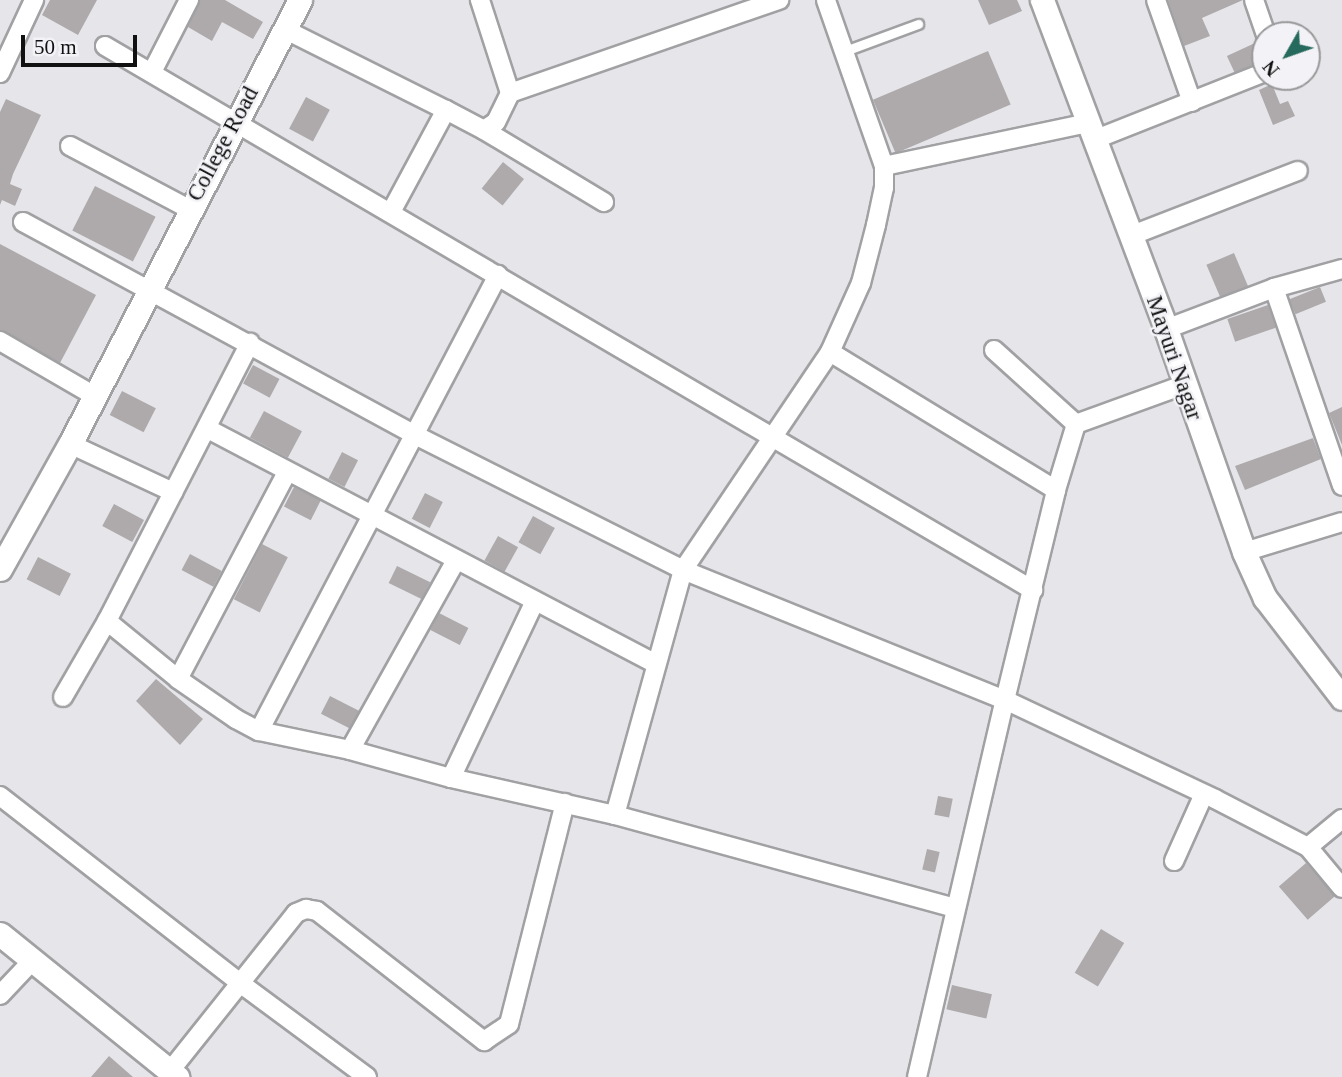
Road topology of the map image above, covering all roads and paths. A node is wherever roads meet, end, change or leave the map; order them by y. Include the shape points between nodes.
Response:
1 (34, 0) edge
2 (189, 0) edge
3 (300, 0) edge
4 (480, 0) edge
5 (779, 0) edge
6 (826, 0) edge
7 (1042, 0) edge
8 (1156, 0) edge
9 (1254, 0) edge
10 (1261, 21) edge
11 (918, 24) dead end
12 (284, 29) junction
13 (105, 46) dead end
14 (845, 51) junction
15 (152, 72) junction
16 (0, 73) edge
17 (1251, 78) edge
18 (510, 93) junction
19 (1192, 102) junction
20 (446, 110) junction
21 (236, 121) junction
22 (484, 130) junction
23 (1092, 131) junction
24 (71, 146) dead end
25 (884, 166) junction
26 (1298, 171) dead end
27 (604, 202) dead end
28 (189, 209) junction
29 (391, 212) junction
30 (23, 222) dead end
31 (1130, 236) junction
32 (1342, 269) edge
33 (498, 275) junction
34 (1274, 288) junction
35 (147, 289) junction
36 (1166, 329) junction
37 (0, 341) edge
38 (250, 343) junction
39 (994, 350) dead end
40 (830, 352) junction
41 (1183, 385) junction
42 (93, 395) junction
43 (1076, 424) junction
44 (208, 429) junction
45 (415, 435) junction
46 (774, 438) junction
47 (69, 443) junction
48 (287, 472) junction
49 (1342, 486) edge
50 (1056, 490) junction
51 (173, 492) junction
52 (372, 516) junction
53 (1342, 522) edge
54 (1244, 552) junction
55 (456, 560) junction
56 (0, 569) edge
57 (683, 570) junction
58 (1033, 590) junction
59 (535, 601) junction
60 (107, 621) junction
61 (656, 664) junction
62 (177, 679) junction
63 (63, 697) dead end
64 (1342, 698) edge
65 (1005, 700) junction
66 (259, 731) junction
67 (350, 750) junction
68 (451, 778) junction
69 (1204, 794) junction
70 (0, 796) edge
71 (565, 803) junction
72 (615, 815) junction
73 (1342, 819) edge
74 (1308, 847) junction
75 (1174, 861) dead end
76 (1342, 888) edge
77 (956, 908) junction
78 (0, 934) edge
79 (33, 960) junction
80 (240, 983) junction
81 (0, 995) edge
82 (173, 1074) edge
83 (368, 1077) edge
84 (917, 1077) edge

1 - 16 street
2 - 15 street
3 - 12 street, College Road
4 - 18 street
5 - 18 street
6 - 14 street
7 - 23 street, Mayuri Nagar
8 - 19 street
9 - 10 street
11 - 14 lane
12 - 20 street
12 - 21 street, College Road
13 - 15 street
14 - 25 street
15 - 21 street
17 - 19 street
18 - 22 street via 496,122
19 - 23 street
20 - 22 street
20 - 29 street
21 - 28 street, College Road
21 - 29 street
22 - 27 street
23 - 25 street
23 - 31 street, Mayuri Nagar
24 - 28 street
25 - 40 street via 884,188 861,283
26 - 31 street
28 - 35 street, College Road
29 - 33 street
30 - 35 street
31 - 36 street, Mayuri Nagar
32 - 34 street
33 - 45 street
33 - 46 street
34 - 36 street
34 - 49 street
35 - 38 street
35 - 42 street, College Road
36 - 41 street, Mayuri Nagar
37 - 42 street
38 - 44 street
38 - 45 street
39 - 43 street
40 - 46 street
40 - 50 street
41 - 43 street
41 - 54 street, Mayuri Nagar
42 - 47 street, College Road
43 - 50 street
44 - 48 street
44 - 51 street
45 - 52 street
45 - 57 street
46 - 57 street
46 - 58 street
47 - 51 street
47 - 56 street, College Road
48 - 52 street
48 - 62 street
50 - 58 street
51 - 60 street
52 - 55 street
52 - 66 street
53 - 54 street
54 - 64 street, Mayuri Nagar via 1265,598
55 - 59 street
55 - 67 street
57 - 61 street
57 - 65 street
58 - 65 street
59 - 61 street
59 - 68 street
60 - 62 street
60 - 63 street
61 - 72 street
62 - 66 street
65 - 69 street
65 - 77 street
66 - 67 street
67 - 68 street
68 - 71 street
69 - 74 street
69 - 75 street
70 - 80 street
71 - 72 street
71 - 80 street via 509,1024 484,1041 317,911 296,913
72 - 77 street
73 - 74 street
74 - 76 street
77 - 84 street
78 - 79 street
79 - 81 street
79 - 82 street
80 - 82 street
80 - 83 street

